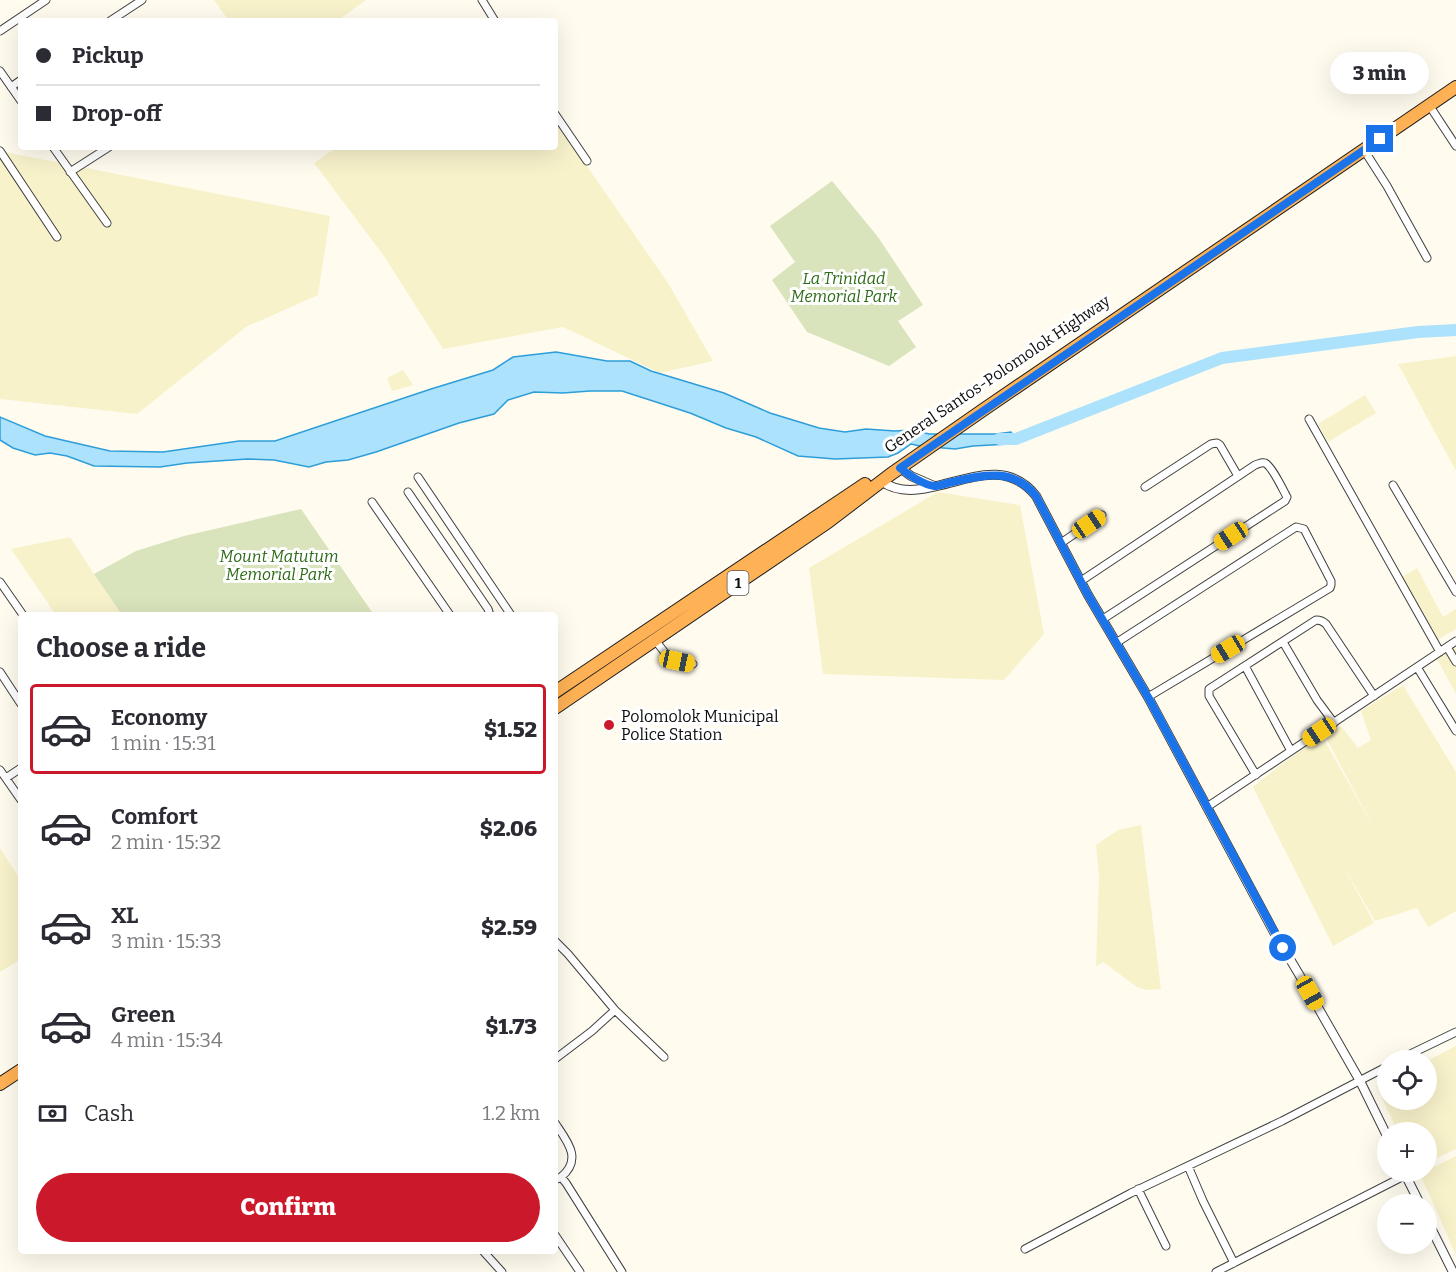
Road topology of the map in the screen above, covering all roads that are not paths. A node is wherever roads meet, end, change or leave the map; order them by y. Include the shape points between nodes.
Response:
1 (46, 0) edge
2 (142, 0) edge
3 (482, 0) edge
4 (20, 18) edge
5 (115, 18) edge
6 (493, 18) edge
7 (18, 19) edge
8 (0, 32) edge
9 (0, 71) edge
10 (1456, 80) edge
11 (18, 82) edge
12 (10, 87) junction
13 (1456, 87) edge
14 (18, 97) edge
15 (1429, 105) junction
16 (558, 118) edge
17 (1456, 146) edge
18 (55, 150) edge
19 (104, 150) edge
20 (1364, 150) junction
21 (0, 151) edge
22 (587, 160) dead end
23 (70, 172) junction
24 (107, 223) dead end
25 (57, 237) dead end
26 (1427, 258) dead end
27 (1309, 419) dead end
28 (959, 423) junction
29 (914, 454) junction
30 (900, 468) junction
31 (1239, 476) junction
32 (418, 477) dead end
33 (881, 482) junction
34 (1392, 485) dead end
35 (934, 486) junction
36 (1145, 487) dead end
37 (408, 492) dead end
38 (372, 502) dead end
39 (1102, 515) dead end
40 (1061, 543) junction
41 (1081, 581) junction
42 (0, 582) edge
43 (1456, 592) edge
44 (21, 612) edge
45 (448, 612) edge
46 (489, 612) edge
47 (509, 612) edge
48 (1103, 619) junction
49 (655, 640) junction
50 (1456, 641) edge
51 (1283, 642) junction
52 (1116, 643) junction
53 (1447, 647) junction
54 (1440, 652) junction
55 (1456, 662) edge
56 (693, 664) dead end
57 (1245, 666) junction
58 (1417, 667) junction
59 (0, 672) edge
60 (558, 687) edge
61 (1374, 696) junction
62 (1148, 697) junction
63 (18, 699) edge
64 (558, 706) edge
65 (1334, 723) junction
66 (1456, 731) edge
67 (1291, 751) junction
68 (0, 770) edge
69 (18, 770) edge
70 (1256, 775) junction
71 (6, 778) junction
72 (18, 796) edge
73 (1207, 807) junction
74 (558, 944) edge
75 (615, 1010) junction
76 (1456, 1032) edge
77 (1419, 1050) edge
78 (558, 1057) edge
79 (664, 1057) dead end
80 (18, 1062) edge
81 (18, 1072) edge
82 (1377, 1072) edge
83 (0, 1074) edge
84 (1360, 1081) junction
85 (0, 1084) edge
86 (1380, 1122) edge
87 (558, 1128) edge
88 (1188, 1166) junction
89 (558, 1178) edge
90 (1388, 1182) edge
91 (1138, 1189) junction
92 (1437, 1240) edge
93 (558, 1245) edge
94 (1166, 1246) dead end
95 (1025, 1249) dead end
96 (486, 1254) edge
97 (1234, 1263) junction
98 (502, 1272) edge
99 (580, 1272) edge
100 (622, 1272) edge
101 (1215, 1272) edge
102 (1453, 1272) edge

1 - 4 street
2 - 5 street
3 - 6 street
7 - 8 street
9 - 12 street
10 - 28 highway, General Santos-Polomolok Highway / 1
11 - 12 street
12 - 14 street
13 - 15 highway, 1
15 - 17 street
15 - 20 highway, 1
16 - 22 street
18 - 23 street
19 - 23 street
20 - 26 street
20 - 28 highway, 1
21 - 25 street
23 - 24 street
27 - 54 street
28 - 29 highway, 1
29 - 30 highway, 1
29 - 60 highway, General Santos-Polomolok Highway / 1
30 - 33 highway, 1
30 - 35 street
31 - 36 street via 1215,443
31 - 41 street
31 - 48 street via 1255,465 1267,464 1286,500
32 - 47 street
33 - 35 street via 905,490
33 - 49 highway, 1
34 - 43 street
35 - 40 street via 981,475 1016,480 1036,496
37 - 46 street
38 - 45 street
39 - 40 street
40 - 41 street
41 - 48 street
42 - 44 street
48 - 52 street
49 - 56 street via 669,658
49 - 64 highway, 1
50 - 53 street
51 - 57 street
51 - 61 street via 1316,620 1324,622
51 - 65 street
52 - 62 street
52 - 62 street via 1296,527 1304,528 1331,581 1328,590
53 - 54 street
53 - 55 street
54 - 58 street
57 - 67 street
57 - 70 street via 1209,689 1209,694
58 - 61 street
58 - 66 street
59 - 63 street
61 - 65 street
62 - 73 street
65 - 67 street
67 - 70 street
68 - 71 street
69 - 71 street
70 - 73 street
71 - 72 street
73 - 84 street
74 - 75 street
75 - 78 street
75 - 79 street
76 - 77 street
80 - 83 highway
81 - 85 highway
82 - 84 street
84 - 86 street
84 - 88 street
87 - 89 street via 573,1159 570,1168
88 - 91 street
88 - 97 street
89 - 100 street
90 - 97 street
91 - 94 street
91 - 95 street
92 - 102 street
93 - 99 street
96 - 98 street
97 - 101 street

